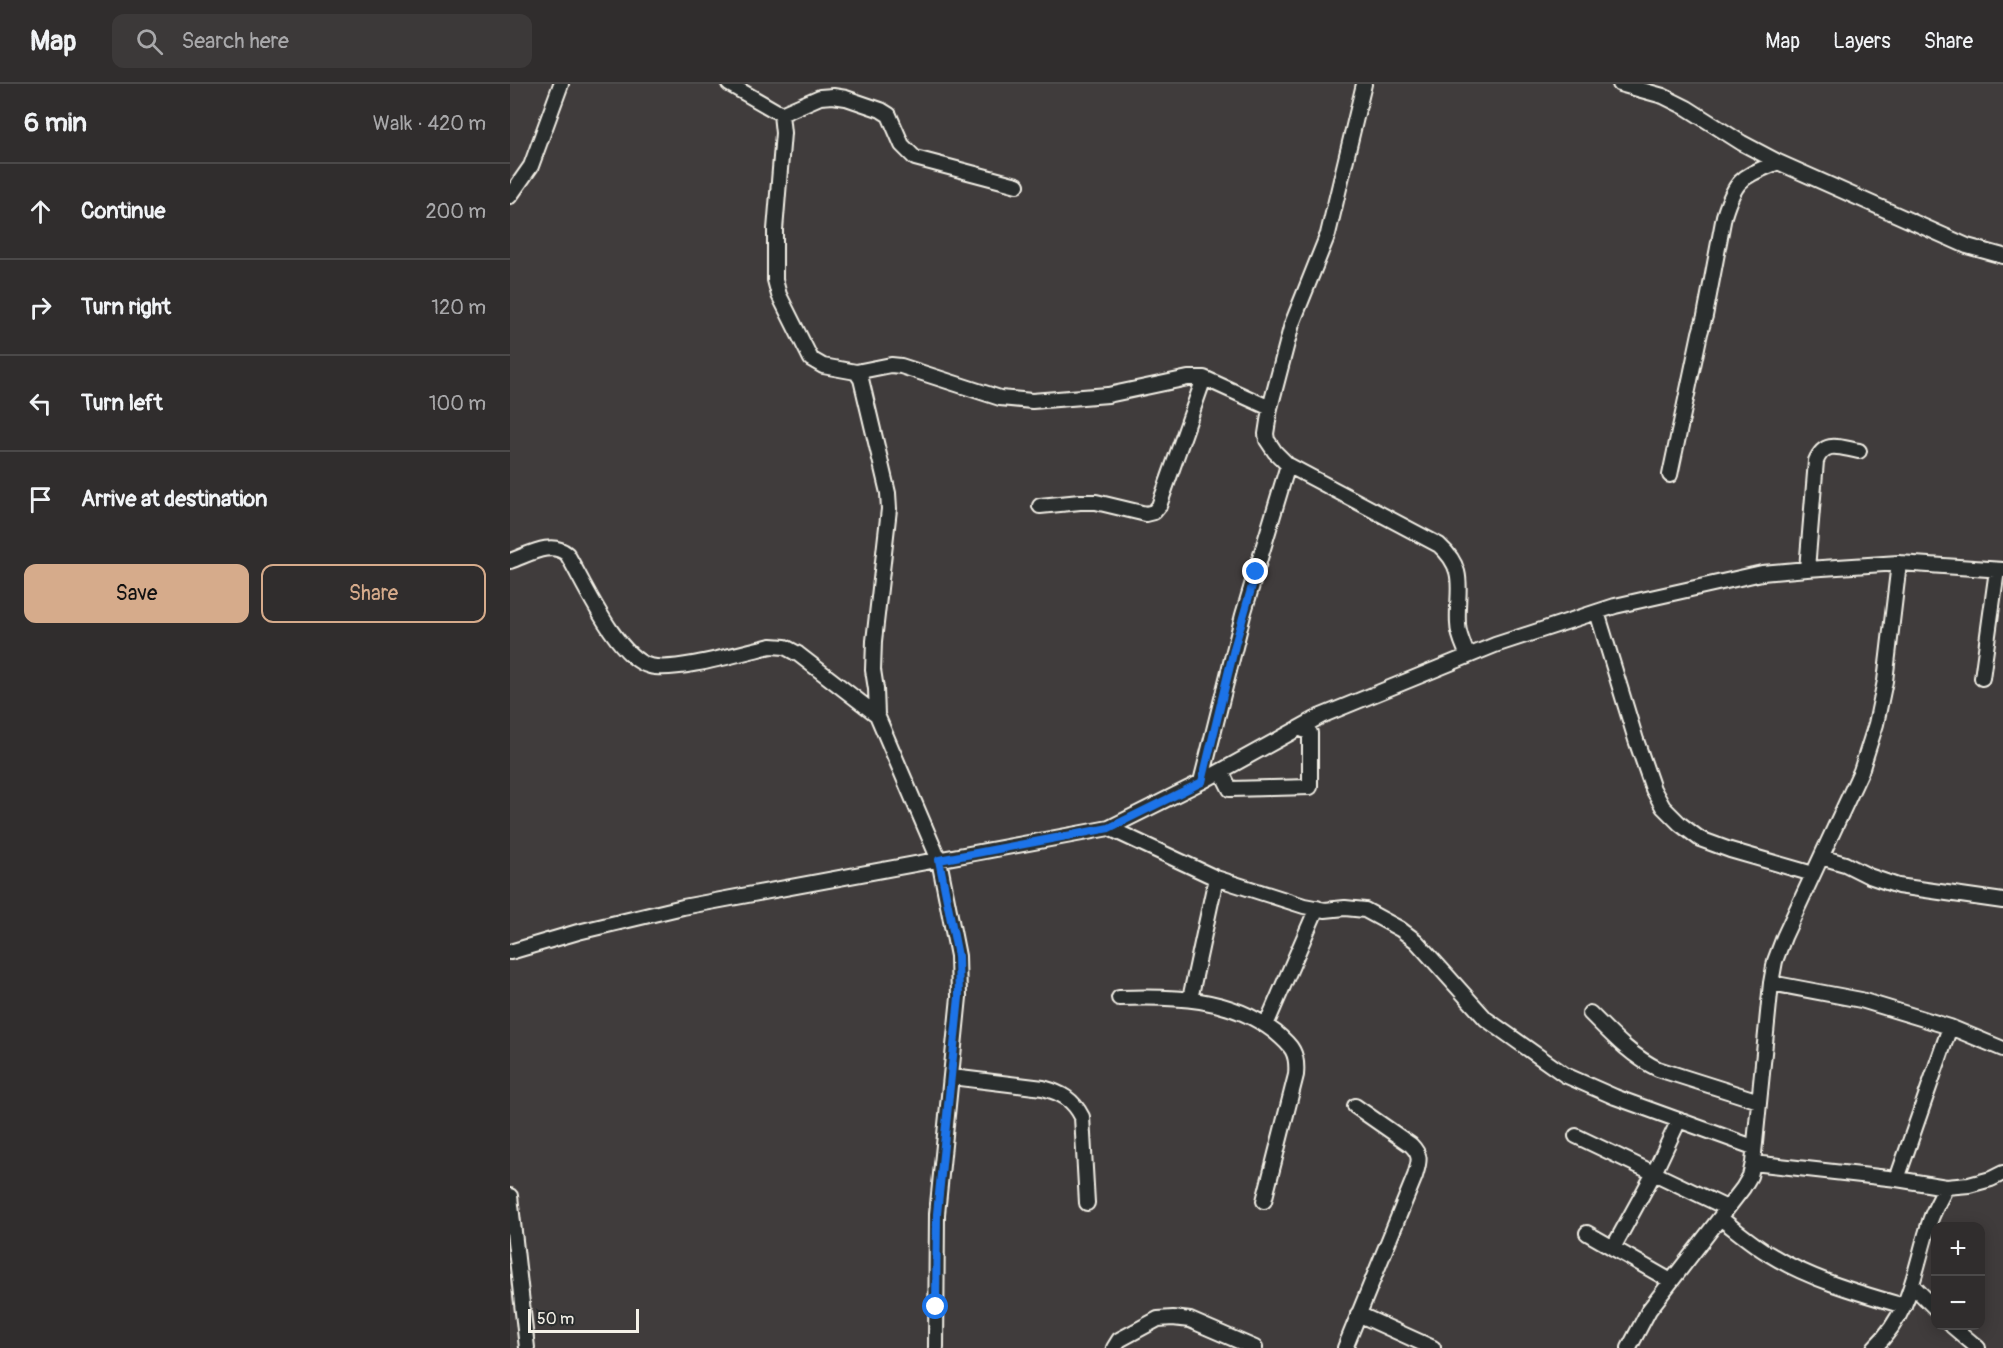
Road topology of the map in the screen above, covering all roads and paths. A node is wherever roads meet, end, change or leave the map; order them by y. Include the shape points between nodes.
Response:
1 (561, 84) edge
2 (729, 84) edge
3 (1364, 84) edge
4 (1620, 84) edge
5 (782, 114) junction
6 (1779, 162) junction
7 (1017, 185) dead end
8 (510, 196) edge
9 (2003, 256) edge
10 (856, 372) junction
11 (1204, 378) junction
12 (1270, 408) junction
13 (1859, 450) dead end
14 (1288, 465) junction
15 (1670, 475) dead end
16 (1040, 506) dead end
17 (510, 561) edge
18 (1899, 563) junction
19 (1807, 569) junction
20 (2000, 570) edge
21 (1597, 612) junction
22 (1468, 656) junction
23 (1982, 678) dead end
24 (877, 715) junction
25 (1299, 728) junction
26 (1221, 771) junction
27 (1202, 782) junction
28 (1109, 828) junction
29 (1821, 857) junction
30 (939, 860) junction
31 (1813, 874) junction
32 (1216, 878) junction
33 (2003, 901) edge
34 (1317, 908) junction
35 (510, 952) edge
36 (1771, 983) junction
37 (1119, 998) dead end
38 (1190, 999) junction
39 (1590, 1013) dead end
40 (1266, 1025) junction
41 (1950, 1027) junction
42 (2003, 1049) edge
43 (952, 1077) junction
44 (1759, 1101) junction
45 (1356, 1106) dead end
46 (1679, 1120) junction
47 (1576, 1136) dead end
48 (1754, 1148) junction
49 (1753, 1163) junction
50 (1654, 1173) junction
51 (2003, 1173) edge
52 (1898, 1179) junction
53 (1946, 1187) junction
54 (510, 1196) edge
55 (1264, 1201) dead end
56 (1087, 1203) dead end
57 (1724, 1213) junction
58 (1587, 1233) dead end
59 (1613, 1248) junction
60 (1671, 1281) junction
61 (1912, 1285) junction
62 (1931, 1305) edge
63 (1904, 1306) junction
64 (1358, 1314) junction
65 (516, 1329) edge
66 (1957, 1330) edge
67 (527, 1348) edge
68 (936, 1348) edge
69 (1114, 1348) edge
70 (1255, 1348) edge
71 (1345, 1348) edge
72 (1433, 1348) edge
73 (1629, 1348) edge
74 (1874, 1348) edge
75 (1978, 1348) edge

1 - 8 street via 531,166
2 - 5 street
3 - 12 street via 1328,234 1292,324
4 - 6 street via 1676,102
5 - 7 street via 820,97 846,98 888,115 902,146 915,158
5 - 10 street via 775,230 775,280 779,295 811,359 823,366
6 - 9 street via 1966,246
6 - 15 street via 1751,173 1737,184 1729,200
10 - 11 street via 901,366 1000,398 1032,401 1108,395
10 - 24 street via 861,379 889,509 874,641
11 - 12 street
11 - 16 street via 1160,506 1154,512 1146,514 1088,502
12 - 14 street via 1267,440
13 - 19 street via 1831,446 1819,454
14 - 22 street via 1448,553 1458,573 1458,626
14 - 27 street via 1243,615
17 - 24 street via 547,548 561,549 617,642 649,666 670,668 771,646 785,647
18 - 19 street
18 - 20 street
18 - 29 street via 1876,724 1861,771
19 - 21 street via 1762,573
20 - 23 street
21 - 22 street
21 - 31 street via 1636,740 1663,807 1700,838
22 - 25 street
24 - 30 street
25 - 26 street
25 - 26 street via 1310,733 1310,787 1230,789
26 - 27 street
27 - 28 street
28 - 30 street
28 - 32 street
29 - 31 street
29 - 33 street via 1898,886
30 - 35 street via 683,907
30 - 43 street via 958,956 959,997
31 - 36 street via 1784,937
32 - 34 street
32 - 38 street
34 - 40 street
34 - 46 street via 1365,910 1384,919 1416,941 1486,1019 1546,1064 1565,1076
36 - 41 street via 1861,1000
36 - 44 street
37 - 38 street
38 - 40 street via 1233,1009
39 - 44 street via 1645,1063
40 - 55 street via 1293,1049 1297,1059
41 - 42 street
41 - 52 street
43 - 56 street via 1043,1088 1067,1097 1082,1117
43 - 68 street via 937,1214
44 - 48 street
45 - 64 street via 1411,1145 1418,1152 1419,1163
46 - 48 street
46 - 50 street
47 - 50 street
48 - 49 street
49 - 52 street
49 - 57 street via 1750,1176
50 - 57 street
50 - 59 street
51 - 53 street via 1969,1185
52 - 53 street
53 - 61 street via 1930,1220
54 - 65 street
57 - 60 street
57 - 63 street via 1768,1254 1844,1288
58 - 59 street
59 - 60 street
60 - 73 street via 1648,1310
61 - 62 street
61 - 63 street
63 - 74 street via 1888,1334
64 - 71 street
64 - 72 street
65 - 67 street
66 - 75 street
69 - 70 street via 1119,1340 1158,1318 1190,1320

